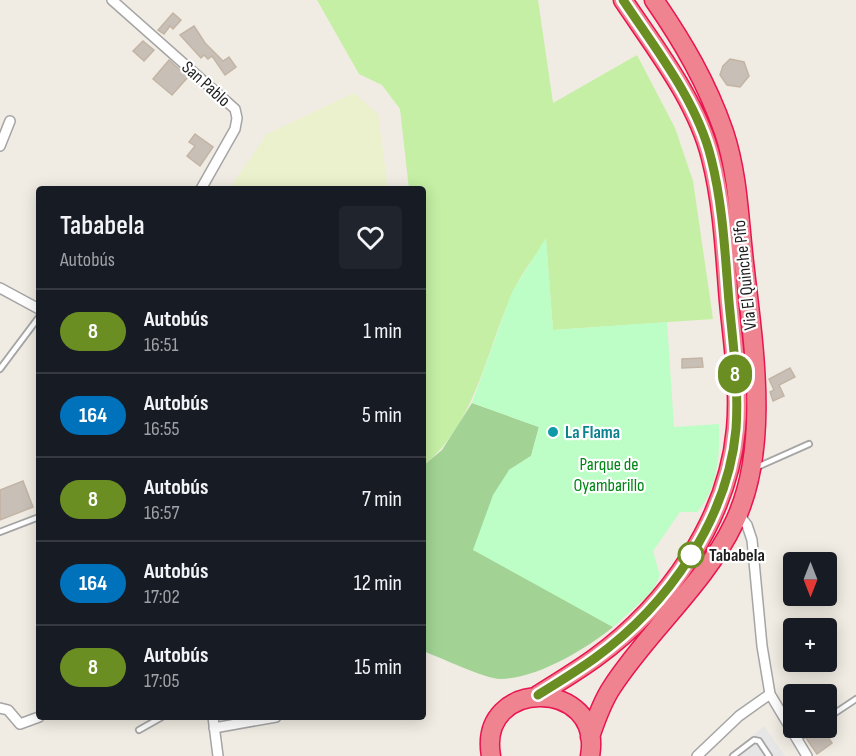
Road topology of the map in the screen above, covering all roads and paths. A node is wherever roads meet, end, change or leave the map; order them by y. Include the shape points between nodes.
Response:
1 (112, 0) edge
2 (623, 0) edge
3 (659, 2) edge
4 (10, 121) dead end
5 (0, 146) edge
6 (203, 186) edge
7 (0, 288) edge
8 (36, 307) edge
9 (36, 320) edge
10 (0, 369) edge
11 (809, 444) dead end
12 (750, 471) junction
13 (738, 513) junction
14 (36, 518) edge
15 (0, 532) edge
16 (770, 694) junction
17 (538, 695) junction
18 (856, 699) edge
19 (0, 708) edge
20 (837, 712) edge
21 (36, 718) edge
22 (157, 720) edge
23 (213, 720) edge
24 (259, 720) edge
25 (214, 728) junction
26 (139, 730) dead end
27 (797, 739) joint
28 (591, 749) edge
29 (490, 755) edge
30 (736, 755) edge
31 (218, 756) edge
32 (697, 756) edge
33 (769, 756) edge
34 (807, 756) edge

1 - 6 street, San Pablo via 235,109 235,129
2 - 17 highway via 682,94 711,156 720,198 733,340 736,428 718,508 691,555 664,591 621,636
3 - 12 highway, Via El Quinche Pifo via 706,85 732,163 755,378
4 - 5 street
7 - 8 street
9 - 10 lane
11 - 12 lane
12 - 13 highway, Via El Quinche Pifo
13 - 16 street via 752,540
13 - 28 highway, Via El Quinche Pifo via 711,560 612,687
14 - 15 lane
16 - 27 street
16 - 32 street via 739,716
17 - 28 highway via 553,697 578,712
17 - 29 highway via 507,707 496,720 490,736
18 - 20 lane
19 - 21 street via 8,710 20,724
22 - 26 lane
23 - 25 street
24 - 25 street
25 - 31 street
27 - 34 street
30 - 33 lane via 750,741 757,740

